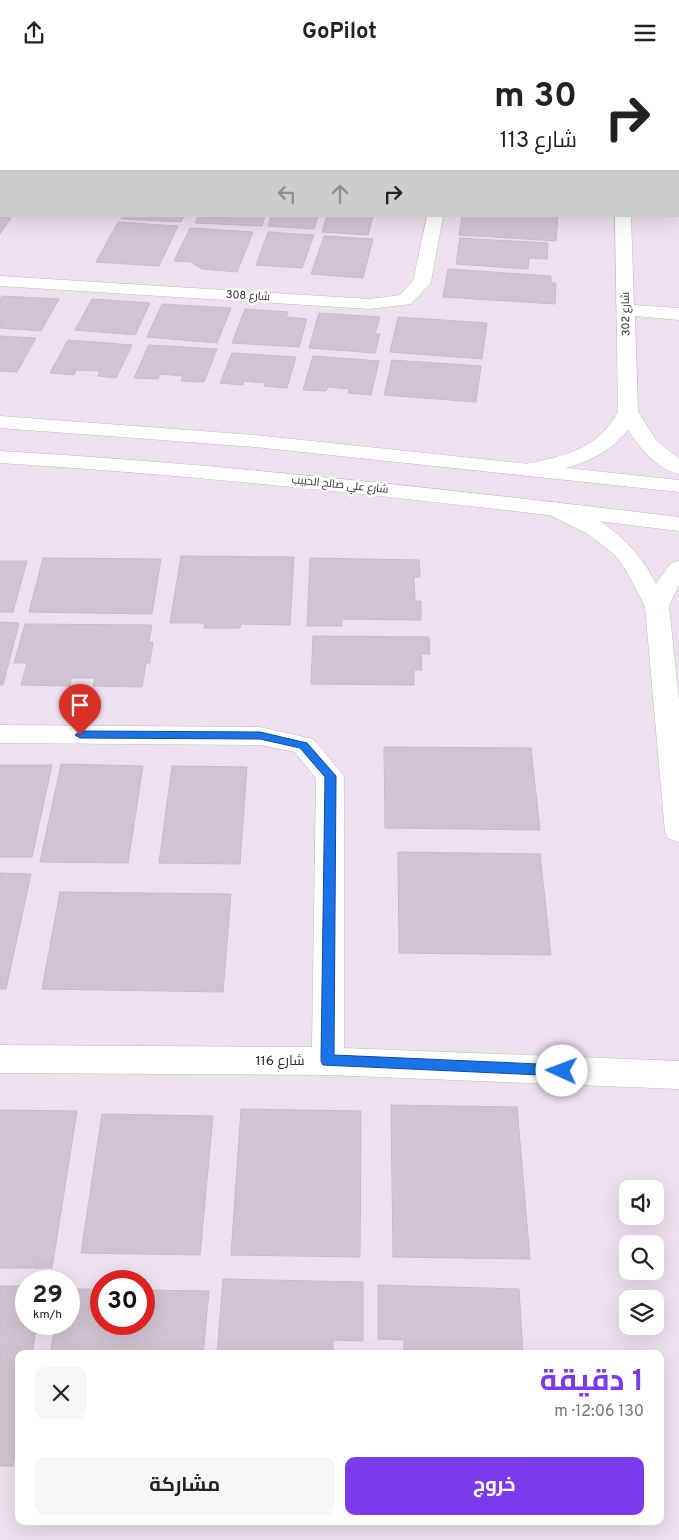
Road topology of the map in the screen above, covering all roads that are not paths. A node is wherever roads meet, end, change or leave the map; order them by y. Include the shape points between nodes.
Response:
1 (435, 217) edge
2 (623, 217) edge
3 (0, 281) edge
4 (626, 310) junction
5 (679, 315) edge
6 (628, 412) junction
7 (0, 423) edge
8 (0, 457) edge
9 (679, 468) edge
10 (530, 470) junction
11 (679, 486) edge
12 (556, 509) junction
13 (679, 525) edge
14 (679, 568) edge
15 (657, 606) junction
16 (0, 734) edge
17 (679, 832) edge
18 (0, 1059) edge
19 (328, 1061) junction
20 (679, 1075) edge

1 - 3 street, شارع 308 via 422,282 405,300 370,304
2 - 4 street, شارع 302
4 - 5 street
4 - 6 street, شارع 302
6 - 9 street, شارع 302 via 643,438
6 - 10 street via 623,425 599,447 568,461
7 - 10 street via 266,441
8 - 12 street, شارع علي صالح الحبيب via 243,476
10 - 11 street
12 - 13 street, شارع علي صالح الحبيب
12 - 15 street via 616,544 640,573 648,595
14 - 15 street
15 - 17 street
16 - 19 street via 260,736 304,745 330,776
18 - 19 street, شارع 116
19 - 20 street, شارع 116

